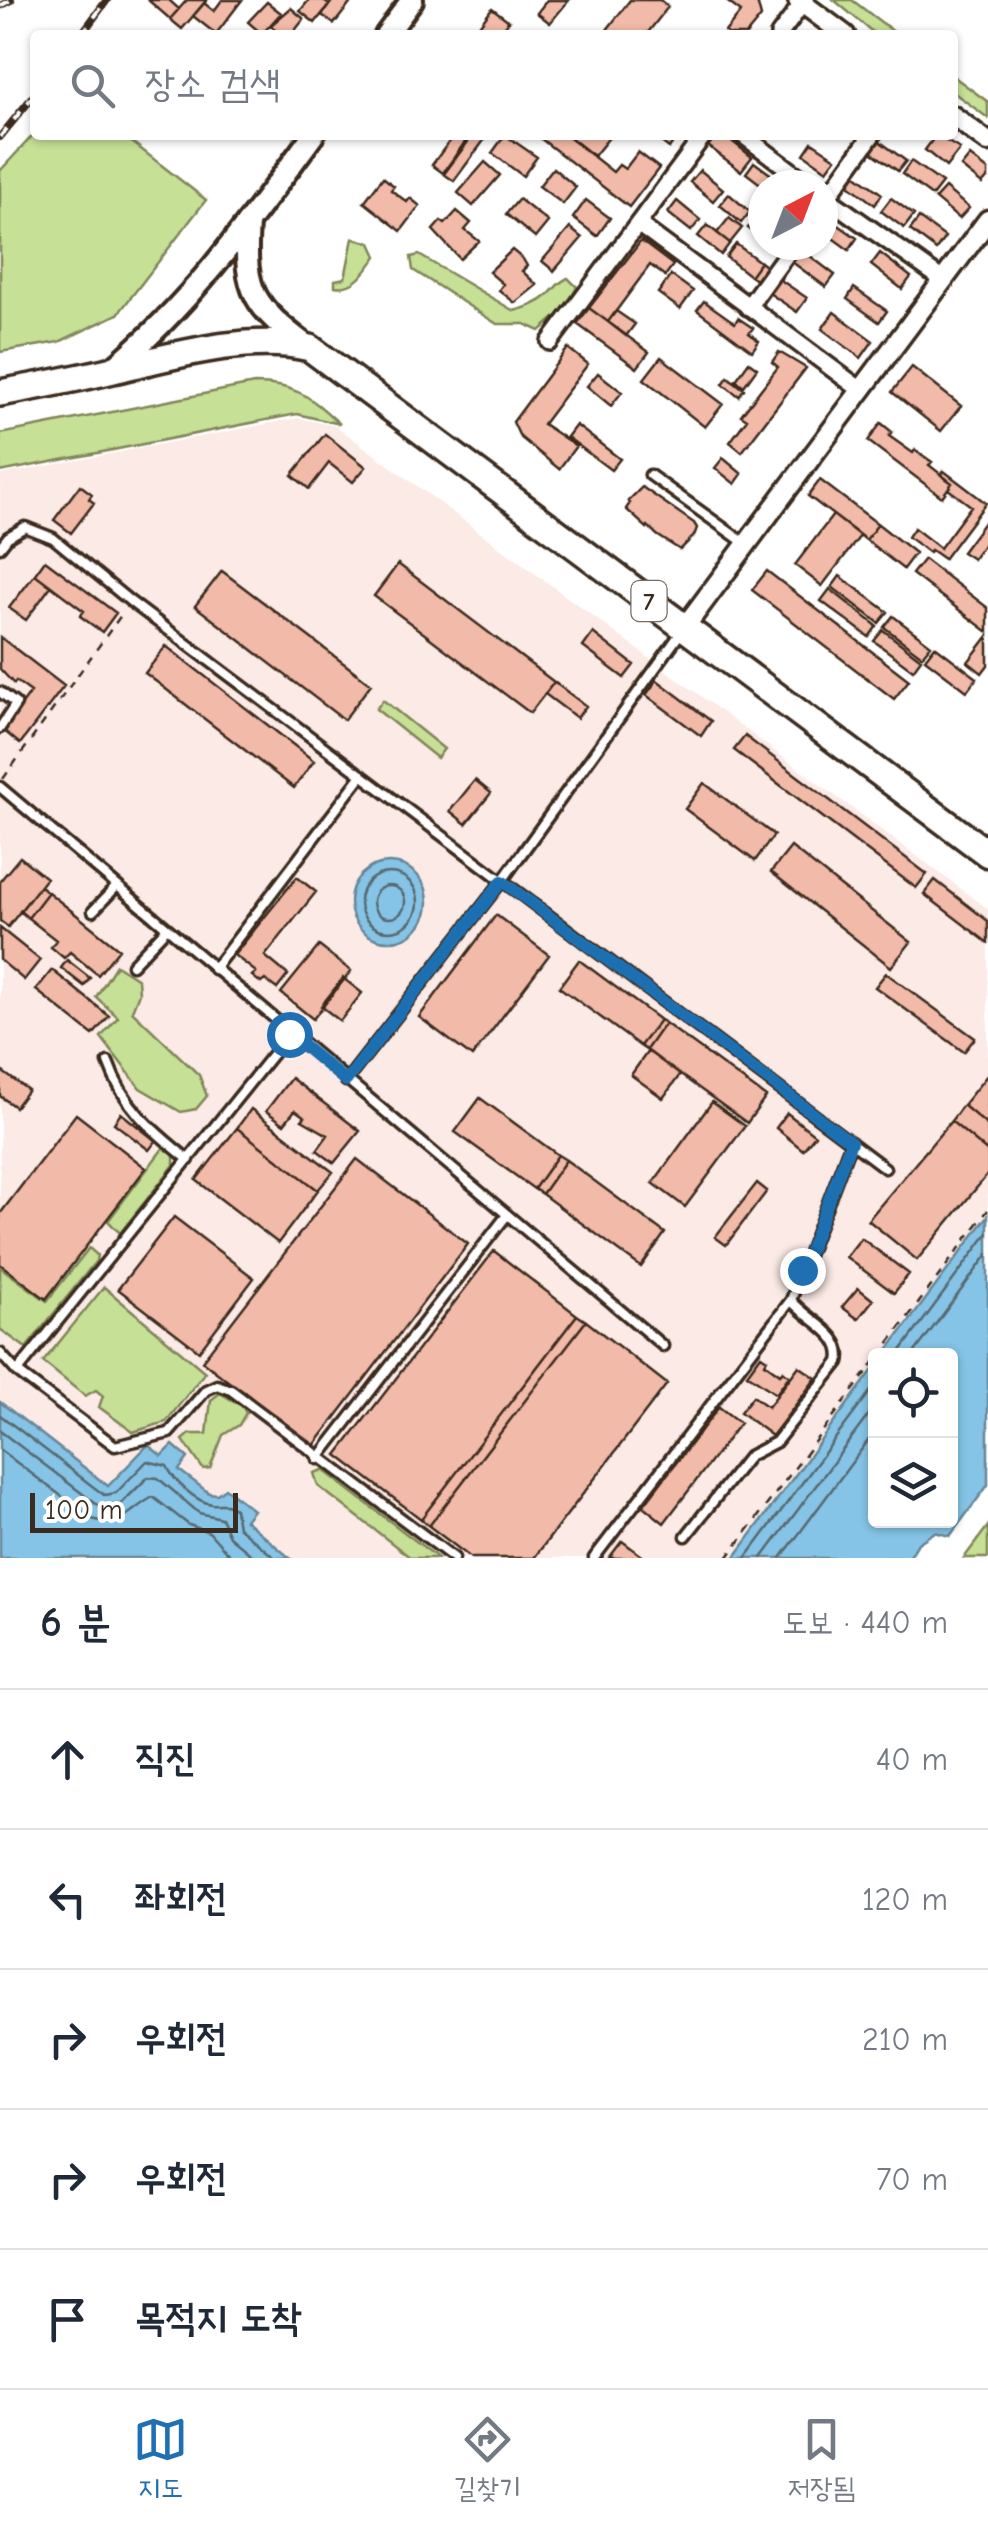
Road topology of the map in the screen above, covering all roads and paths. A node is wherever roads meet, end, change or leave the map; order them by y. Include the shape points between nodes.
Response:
1 (412, 0) edge
2 (802, 1) edge
3 (390, 30) edge
4 (782, 30) edge
5 (839, 30) edge
6 (958, 120) edge
7 (309, 140) edge
8 (700, 140) edge
9 (750, 140) edge
10 (868, 140) edge
11 (988, 142) edge
12 (790, 170) edge
13 (838, 180) edge
14 (838, 208) edge
15 (988, 220) edge
16 (248, 224) junction
17 (638, 224) junction
18 (781, 260) edge
19 (943, 280) junction
20 (748, 307) junction
21 (550, 342) dead end
22 (310, 348) junction
23 (111, 371) junction
24 (862, 390) junction
25 (0, 394) edge
26 (650, 475) dead end
27 (746, 544) junction
28 (0, 547) edge
29 (131, 602) junction
30 (684, 628) junction
31 (0, 692) edge
32 (0, 728) edge
33 (362, 776) junction
34 (0, 785) edge
35 (988, 854) edge
36 (502, 881) junction
37 (117, 886) junction
38 (94, 911) dead end
39 (166, 928) junction
40 (132, 965) dead end
41 (214, 969) junction
42 (289, 1034) junction
43 (108, 1062) dead end
44 (346, 1081) junction
45 (851, 1142) junction
46 (189, 1160) junction
47 (885, 1168) dead end
48 (988, 1210) edge
49 (507, 1216) junction
50 (792, 1300) junction
51 (663, 1346) dead end
52 (884, 1348) edge
53 (0, 1352) edge
54 (868, 1370) edge
55 (17, 1372) junction
56 (318, 1459) junction
57 (686, 1536) dead end
58 (454, 1558) edge
59 (594, 1558) edge
60 (728, 1558) edge

1 - 3 main road
2 - 4 street
2 - 5 street
6 - 11 street
7 - 16 main road
8 - 17 street
9 - 12 street
10 - 13 street
14 - 19 street
15 - 19 street
16 - 22 main road via 245,265 256,298
16 - 23 main road via 190,294
17 - 20 street
17 - 21 street
18 - 20 street
19 - 24 street
20 - 24 street
22 - 23 highway via 260,343
22 - 30 highway, 7
23 - 25 highway
24 - 27 street
26 - 27 lane
27 - 30 street
28 - 29 lane via 25,527 53,538
29 - 33 lane
29 - 34 path
30 - 35 highway, 7
30 - 36 lane
31 - 32 lane via 16,704
33 - 36 lane
33 - 41 lane
34 - 37 lane
36 - 44 lane
36 - 45 lane
37 - 38 lane
37 - 39 lane
39 - 40 lane
39 - 41 lane
41 - 42 lane
42 - 44 lane
42 - 46 lane
43 - 46 lane via 134,1111
44 - 49 lane
45 - 47 lane
45 - 50 lane
46 - 55 lane
48 - 52 path
49 - 51 lane
49 - 56 lane
50 - 57 lane via 837,1341 839,1362 776,1442 749,1456
50 - 59 lane
53 - 55 lane
54 - 60 path
55 - 56 lane via 115,1446 170,1433 217,1386
56 - 58 lane

